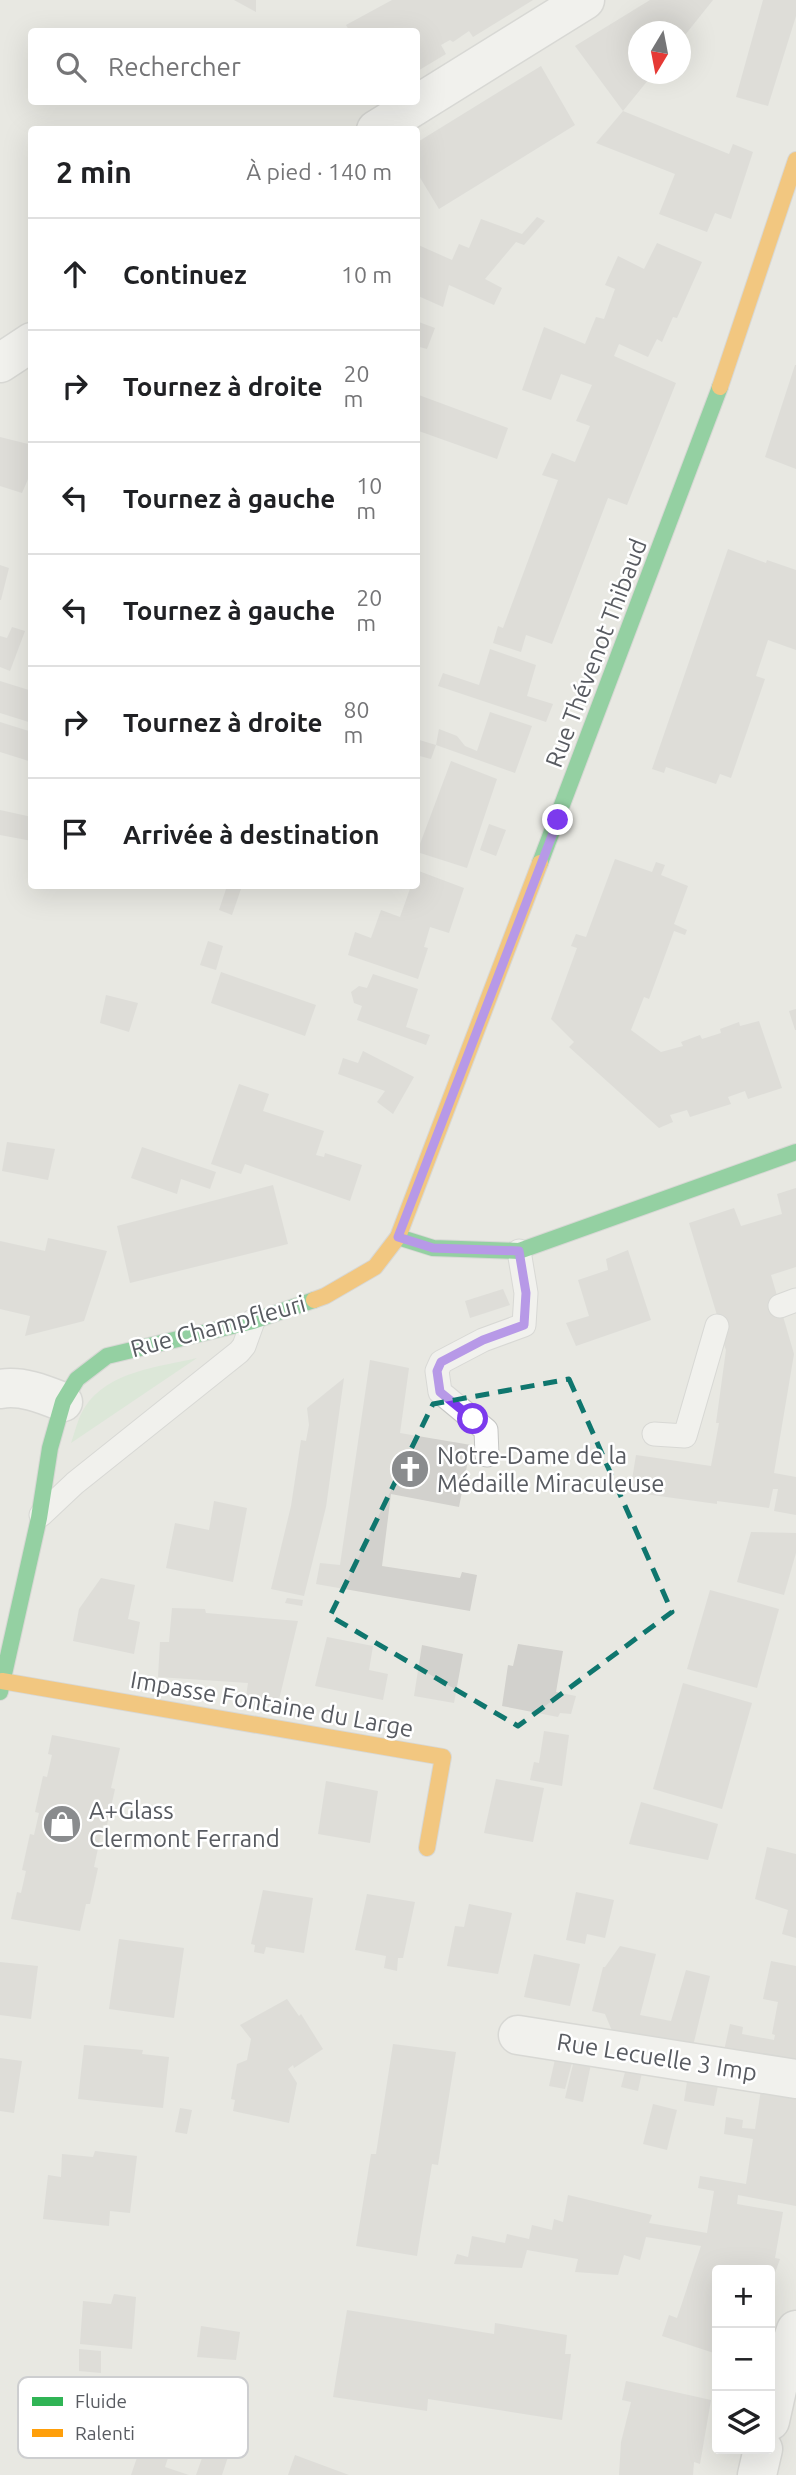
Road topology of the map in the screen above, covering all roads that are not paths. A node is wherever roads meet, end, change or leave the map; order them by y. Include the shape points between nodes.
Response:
1 (585, 0) edge
2 (420, 103) edge
3 (416, 105) edge
4 (382, 126) edge
5 (796, 160) edge
6 (796, 1152) edge
7 (398, 1237) junction
8 (519, 1251) junction
9 (253, 1321) junction
10 (717, 1326) dead end
11 (0, 1389) edge
12 (63, 1402) junction
13 (654, 1434) dead end
14 (487, 1455) dead end
15 (39, 1518) junction
16 (1, 1686) edge
17 (427, 1848) dead end
18 (518, 2035) dead end
19 (796, 2079) edge
20 (796, 2330) edge
21 (775, 2398) edge
22 (762, 2454) edge
23 (757, 2475) edge

1 - 2 street
3 - 4 street
5 - 7 street, Rue Thévenot Thibaud via 719,391
6 - 8 street
7 - 8 street via 433,1248
7 - 9 street, Rue Champfleuri via 375,1267 325,1296
8 - 14 lane via 526,1293 524,1325 441,1362 437,1371 440,1392 486,1430
9 - 12 street, Rue Champfleuri via 107,1356 77,1379
9 - 15 lane via 239,1353 75,1483
10 - 13 lane via 685,1436
11 - 12 street via 11,1387
12 - 15 street
15 - 16 street
16 - 17 street, Impasse Fontaine du Large via 443,1757
18 - 19 street, Rue Lecuelle 3 Imp
20 - 21 street
22 - 23 street

